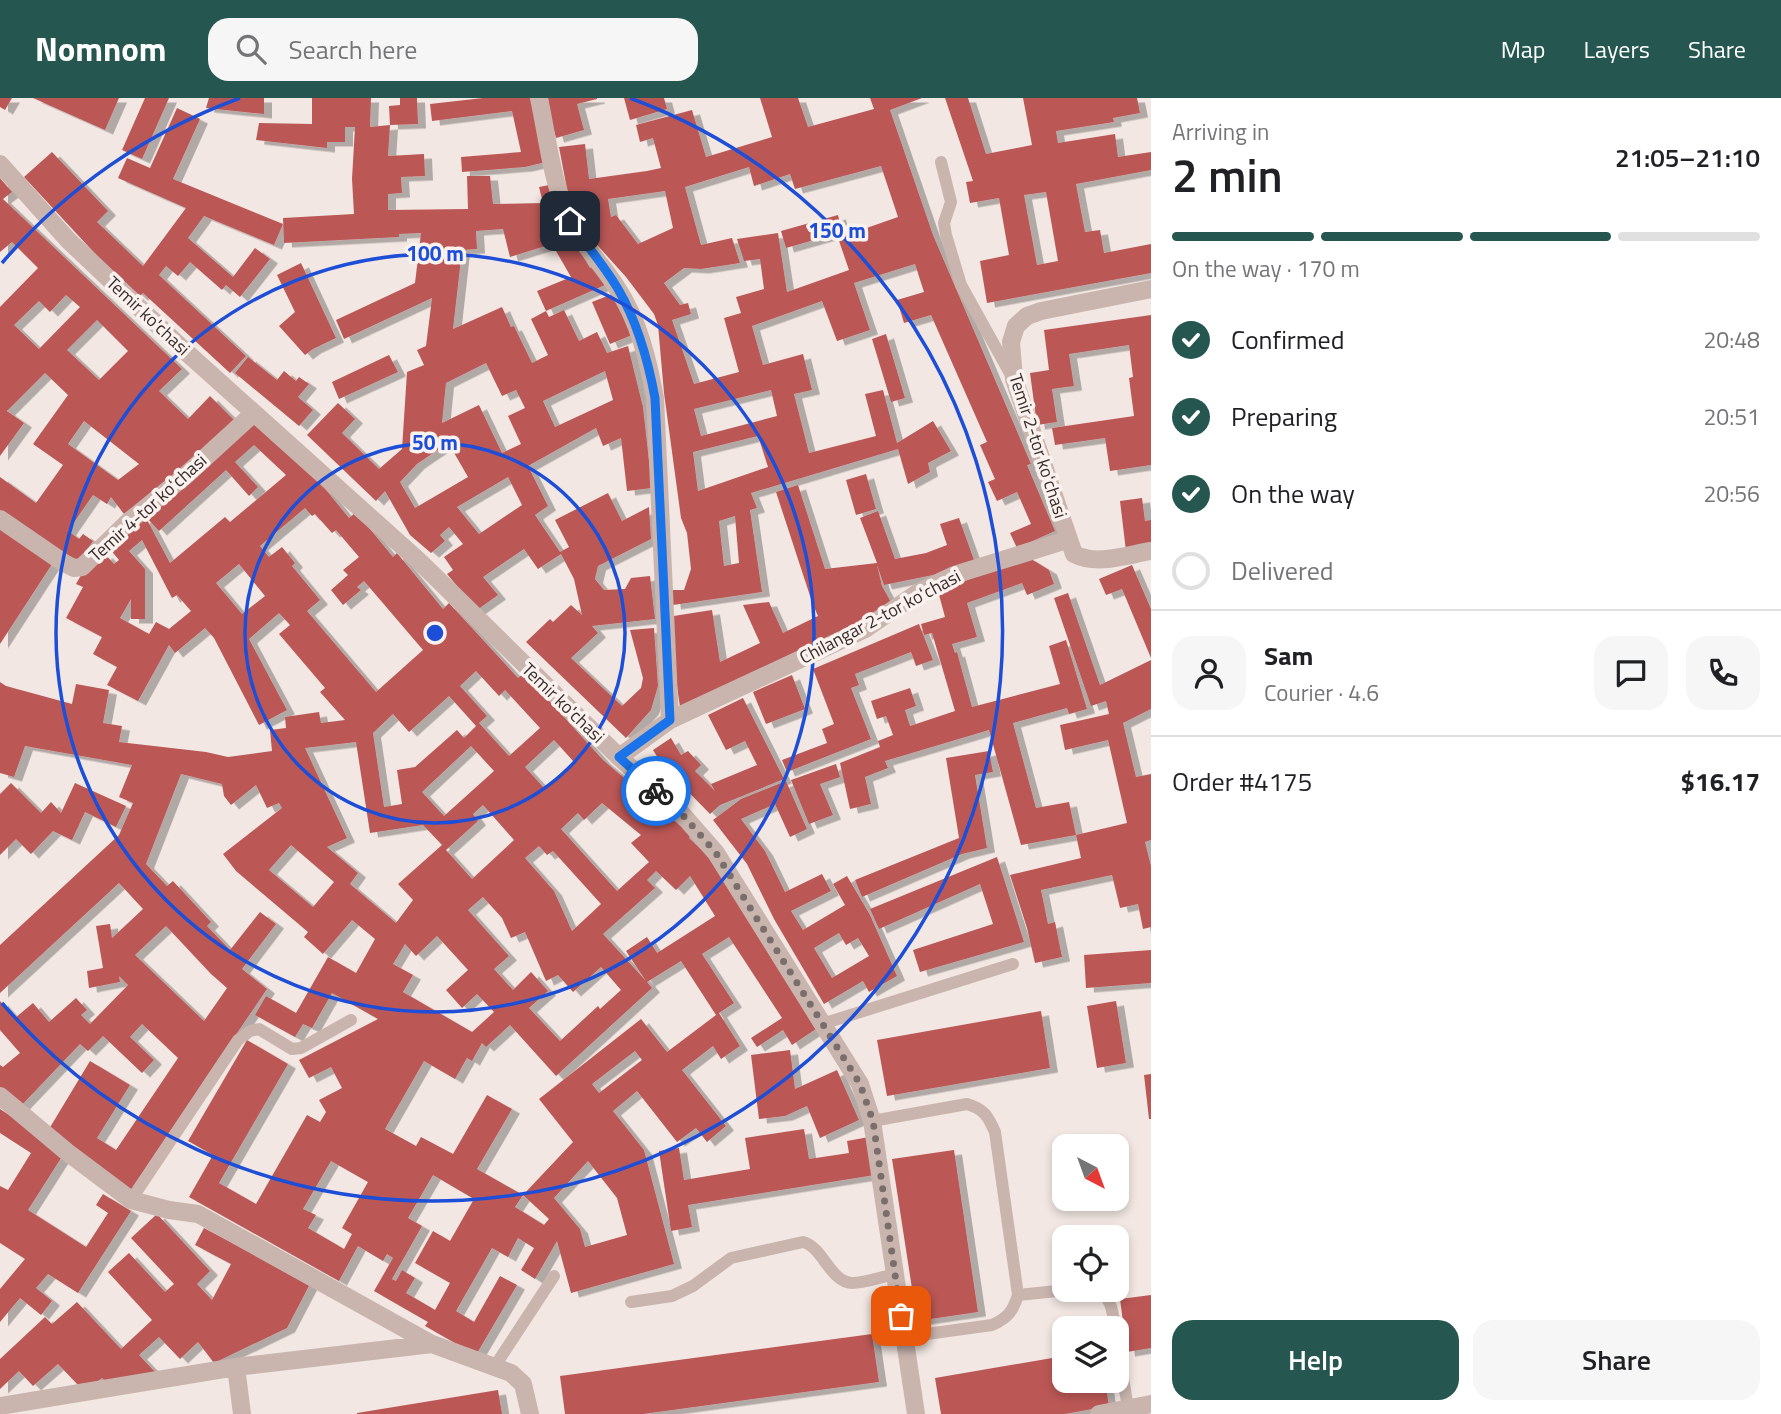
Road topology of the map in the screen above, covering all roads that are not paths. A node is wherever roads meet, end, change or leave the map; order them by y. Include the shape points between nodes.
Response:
1 (539, 98) edge
2 (941, 162) dead end
3 (0, 163) edge
4 (1151, 289) edge
5 (1014, 379) junction
6 (254, 413) junction
7 (0, 519) edge
8 (1067, 540) junction
9 (1151, 551) edge
10 (670, 720) junction
11 (619, 757) junction
12 (1013, 964) dead end
13 (351, 1020) dead end
14 (822, 1024) junction
15 (0, 1096) edge
16 (873, 1121) junction
17 (131, 1200) junction
18 (895, 1274) junction
19 (554, 1276) dead end
20 (1052, 1292) edge
21 (1018, 1295) junction
22 (631, 1302) dead end
23 (905, 1337) junction
24 (432, 1344) junction
25 (495, 1366) junction
26 (236, 1367) junction
27 (1125, 1393) edge
28 (1151, 1404) edge
29 (0, 1406) edge
30 (1128, 1411) edge
31 (242, 1414) edge
32 (530, 1414) edge
33 (916, 1414) edge
34 (1099, 1414) edge

1 - 10 street via 570,221 617,288 649,364 655,398
2 - 5 lane via 951,202 944,223 961,285
3 - 6 street, Temir ko'chasi via 68,240
4 - 5 street, Temir 2-tor koʻchasi via 1027,316 1016,326 1011,342
5 - 8 street, Temir 2-tor koʻchasi
6 - 7 street, Temir 4-tor koʻchasi via 82,567 64,563
6 - 11 street, Temir ko'chasi via 420,562
8 - 9 street via 1074,554 1086,560
8 - 10 street, Chilangar 2-tor koʻchasi via 954,575 919,592 865,629
10 - 11 street, Chilangar 2-tor koʻchasi
11 - 14 street, Temir ko'chasi via 681,813 716,853
12 - 14 lane
13 - 17 lane via 301,1048 292,1048 259,1029 238,1040
14 - 16 street, Temir ko'chasi via 860,1084
15 - 17 street
16 - 18 street, Temir ko'chasi
16 - 21 lane via 967,1104 988,1115 995,1132
17 - 24 street via 198,1214
18 - 22 lane via 846,1282 811,1244 803,1242 731,1258 672,1296
18 - 23 street, Temir ko'chasi
19 - 25 lane
20 - 21 lane
21 - 23 lane via 1013,1310 992,1325
23 - 33 street, Temir ko'chasi
24 - 25 street
24 - 26 street
25 - 32 street via 523,1384
26 - 29 street
26 - 31 street
27 - 30 lane
28 - 30 street
30 - 34 street

